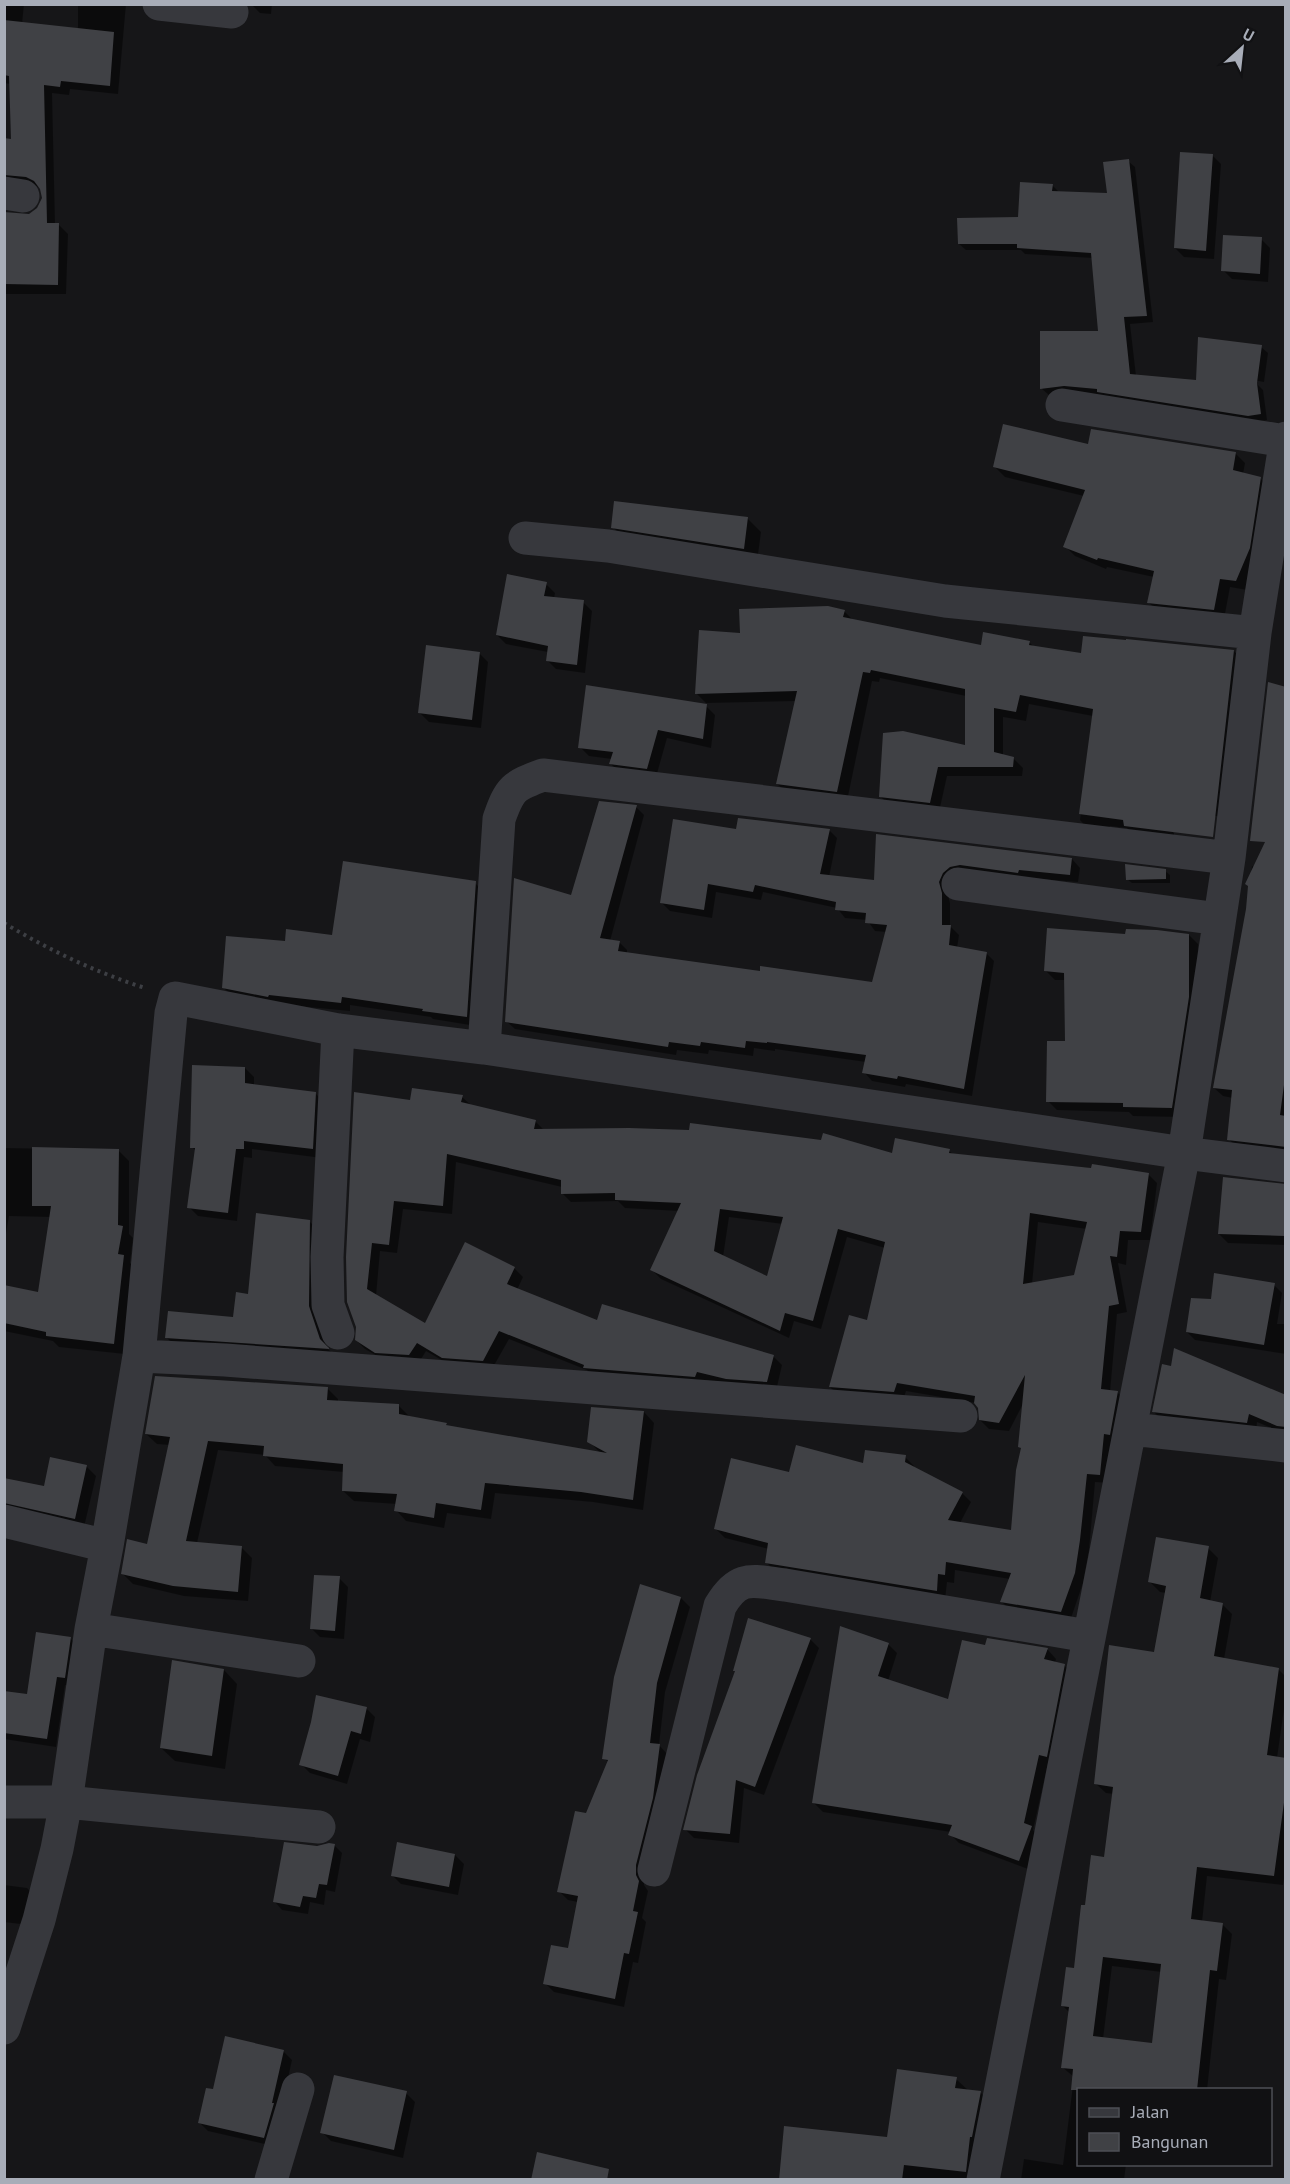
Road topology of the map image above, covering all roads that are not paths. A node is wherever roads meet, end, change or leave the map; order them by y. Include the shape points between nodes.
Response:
1 (159, 4) edge
2 (232, 12) dead end
3 (1062, 405) dead end
4 (1285, 439) edge
5 (525, 538) dead end
6 (1255, 633) junction
7 (1229, 858) junction
8 (958, 884) dead end
9 (1219, 919) junction
10 (338, 1030) junction
11 (484, 1048) junction
12 (1184, 1153) junction
13 (1286, 1166) edge
14 (338, 1333) dead end
15 (139, 1356) junction
16 (961, 1416) dead end
17 (1131, 1429) junction
18 (1286, 1446) edge
19 (4, 1521) edge
20 (107, 1546) junction
21 (91, 1629) junction
22 (1088, 1636) junction
23 (299, 1661) dead end
24 (4, 1802) edge
25 (66, 1802) junction
26 (319, 1827) dead end
27 (654, 1870) dead end
28 (4, 2028) edge
29 (298, 2089) dead end
30 (271, 2180) edge
31 (983, 2180) edge

1 - 2 street
3 - 4 street
4 - 6 street
5 - 6 street via 608,546 945,601
6 - 7 street
7 - 9 street
7 - 11 street via 543,775 517,785 504,803 499,819
8 - 9 street
9 - 12 street
10 - 11 street
10 - 14 street via 327,1257 328,1305
10 - 15 street via 175,998
11 - 12 street
12 - 13 street
12 - 17 street
15 - 16 street
15 - 20 street
17 - 18 street
17 - 22 street
19 - 20 street
20 - 21 street
21 - 23 street
21 - 25 street
22 - 27 street via 785,1585 755,1581 738,1584 720,1606
22 - 31 street
24 - 25 street
25 - 26 street
25 - 28 street via 39,1920
29 - 30 street

